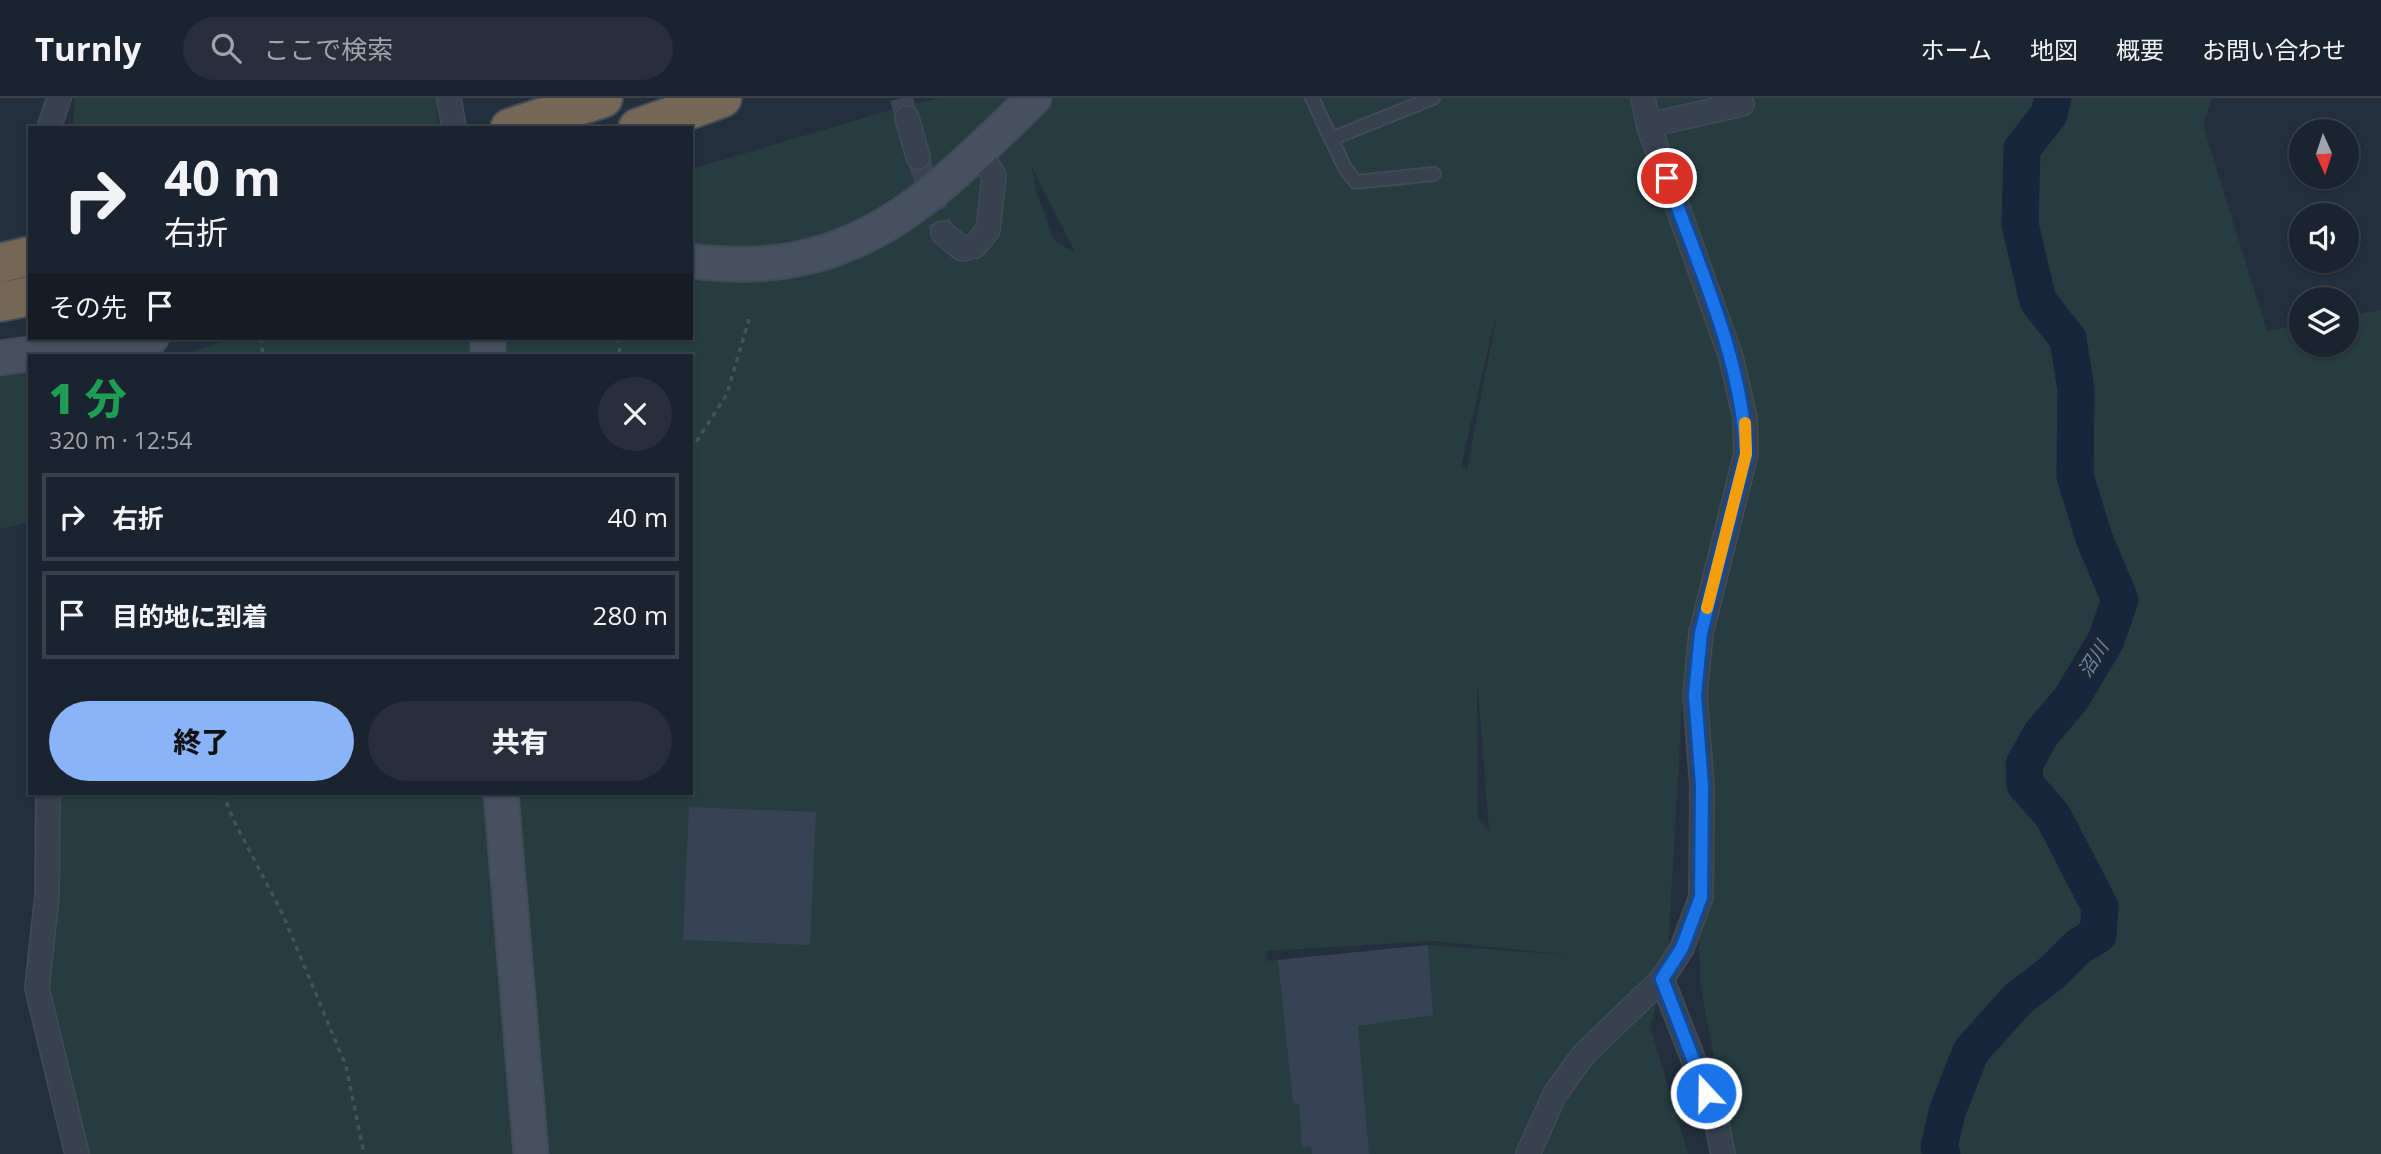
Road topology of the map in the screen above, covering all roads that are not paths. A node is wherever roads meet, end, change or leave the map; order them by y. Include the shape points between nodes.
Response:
1 (58, 98) edge
2 (603, 98) edge
3 (722, 98) edge
4 (1034, 98) edge
5 (1311, 98) edge
6 (1433, 98) edge
7 (1643, 98) edge
8 (1742, 104) dead end
9 (907, 118) tunnel mouth
10 (1649, 125) junction
11 (50, 126) edge
12 (516, 126) edge
13 (644, 126) edge
14 (1331, 139) junction
15 (979, 151) junction
16 (918, 157) tunnel mouth
17 (1434, 174) dead end
18 (943, 233) dead end
19 (28, 256) edge
20 (693, 261) edge
21 (0, 263) edge
22 (28, 296) edge
23 (0, 302) edge
24 (133, 340) edge
25 (70, 347) edge
26 (0, 358) edge
27 (48, 795) edge
28 (501, 795) edge
29 (1662, 979) junction
30 (77, 1154) edge
31 (531, 1154) edge
32 (1528, 1154) edge
33 (1723, 1154) edge

1 - 11 street
2 - 12 highway
3 - 13 highway
4 - 15 street
5 - 14 lane
6 - 14 lane
7 - 10 street
8 - 10 street
9 - 16 street
10 - 29 street via 1731,357 1745,418 1746,454 1701,633 1695,695 1702,786 1701,897 1682,948
14 - 17 lane via 1356,183
15 - 18 street via 994,176 988,230 975,246 962,249
15 - 20 street via 914,209 855,242 779,263
19 - 21 highway
22 - 23 highway
24 - 25 street
25 - 26 street
27 - 30 street via 47,895 37,988
28 - 31 street
29 - 32 street via 1584,1055 1555,1094
29 - 33 street via 1715,1115

